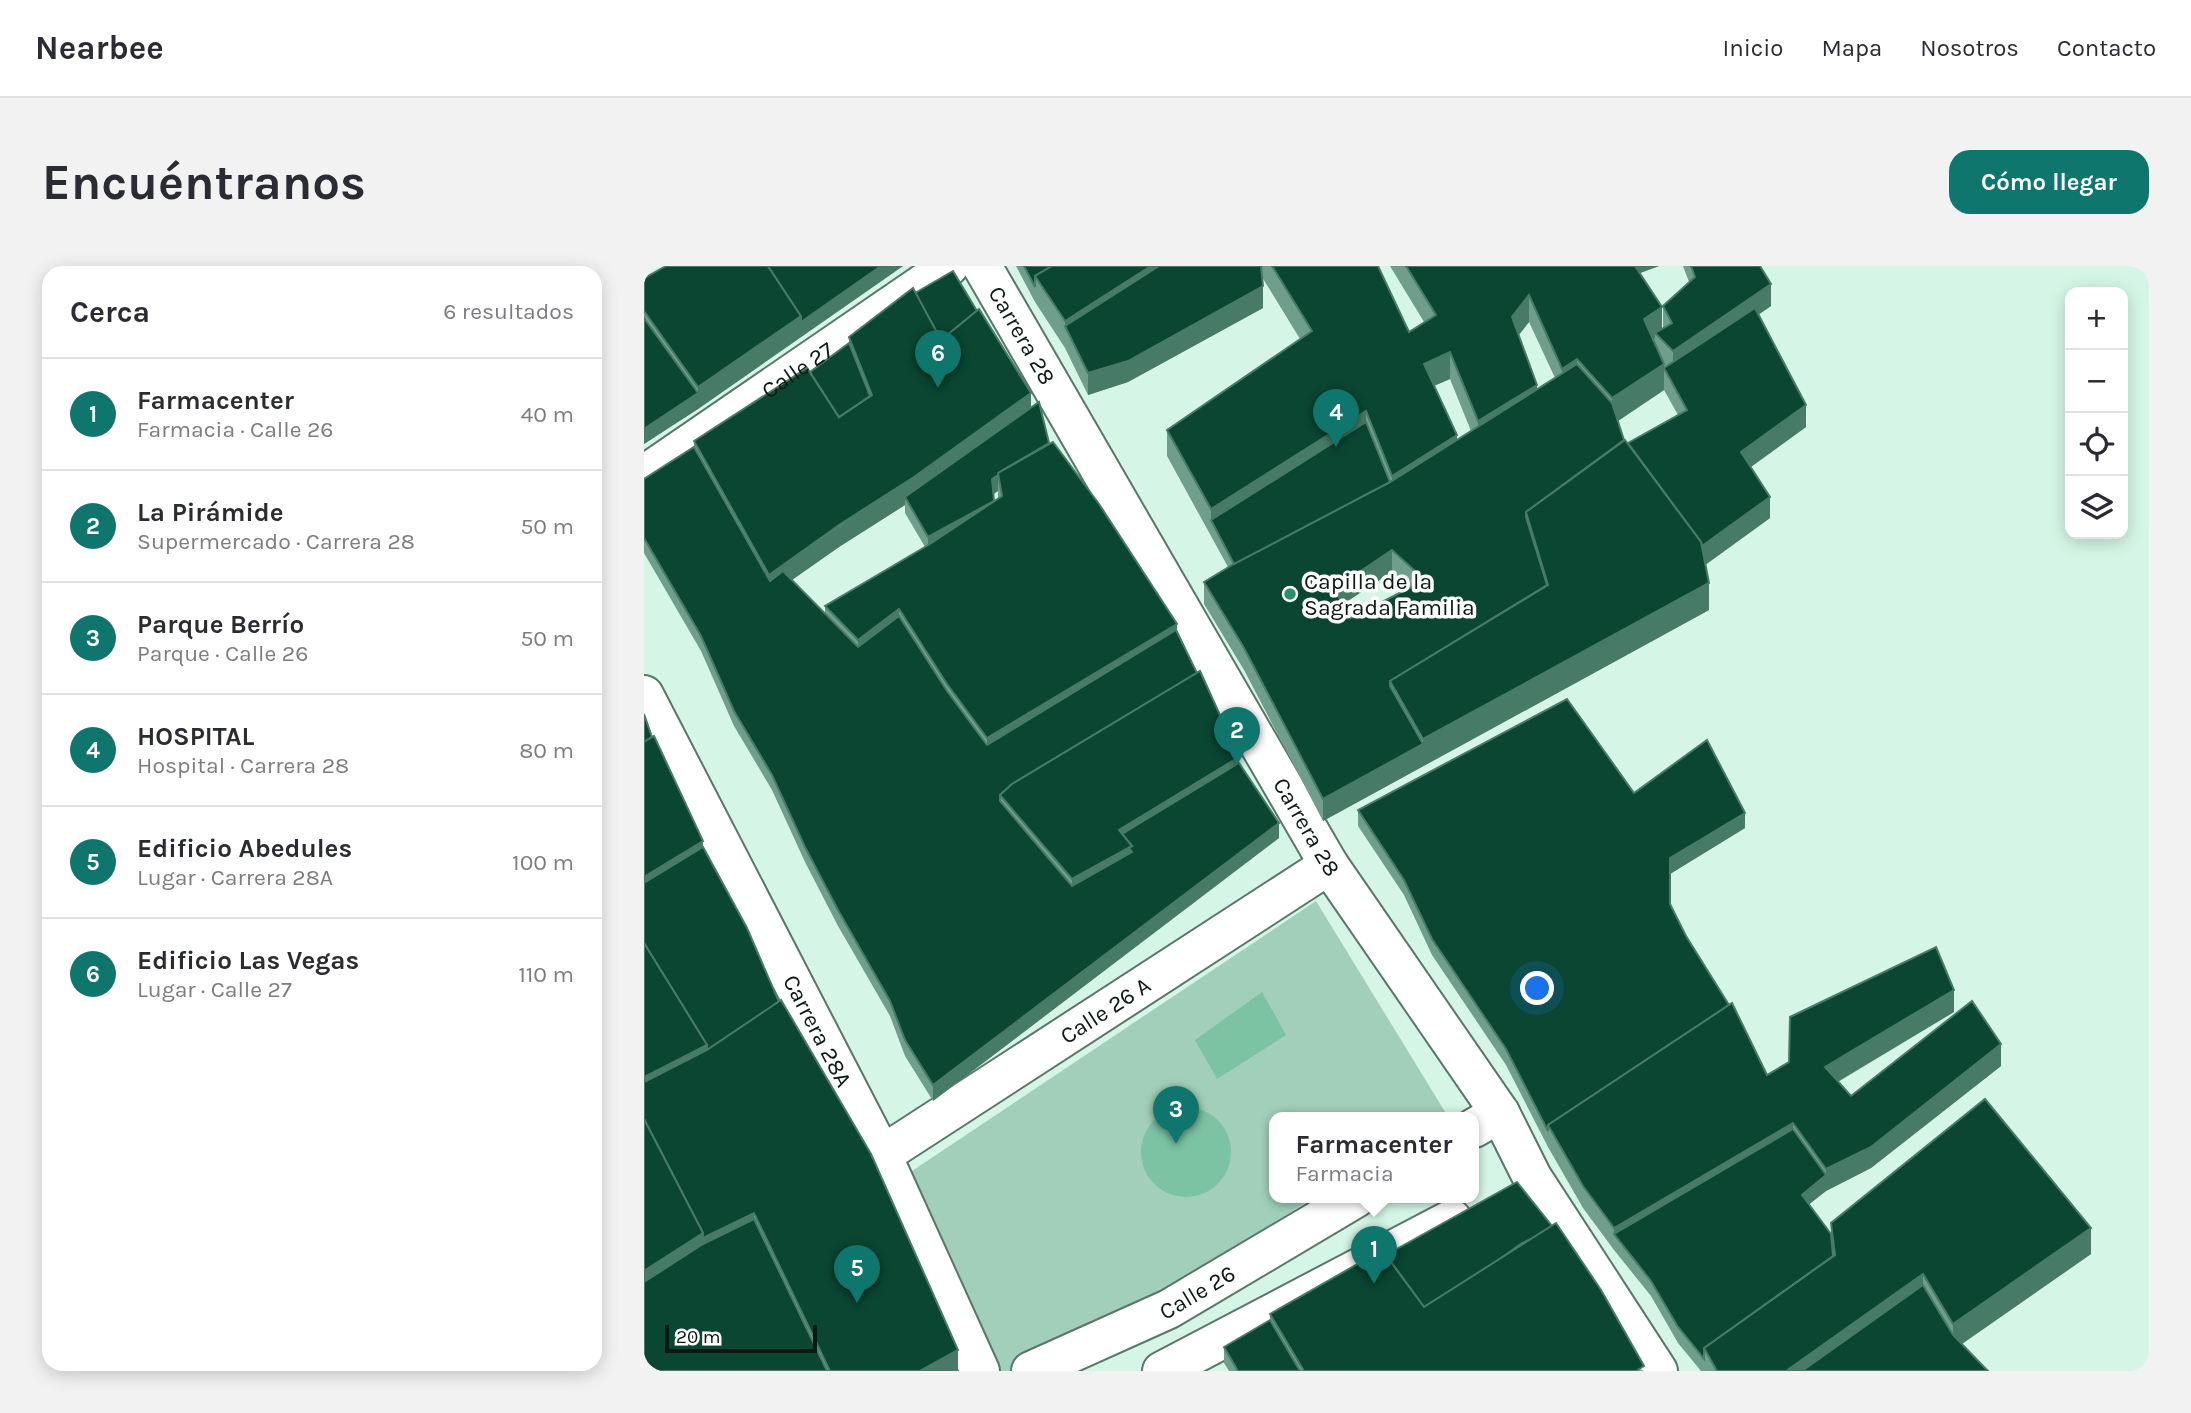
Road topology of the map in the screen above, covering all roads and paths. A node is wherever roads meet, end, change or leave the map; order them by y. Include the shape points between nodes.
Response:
1 (949, 266) edge
2 (982, 266) edge
3 (644, 475) edge
4 (644, 695) edge
5 (1329, 865) junction
6 (1487, 1121) edge
7 (882, 1155) junction
8 (1507, 1190) junction
9 (1348, 1203) edge
10 (1205, 1361) edge
11 (980, 1371) edge
12 (1031, 1371) edge
13 (1162, 1371) edge
14 (1658, 1371) edge

1 - 3 street, Calle 27
2 - 5 street, Carrera 28
4 - 7 street, Carrera 28A
5 - 6 street, Carrera 28
5 - 7 street, Calle 26 A
6 - 8 street, Carrera 28
7 - 11 street, Carrera 28A
8 - 10 street
8 - 14 street, Carrera 28
9 - 12 street, Calle 26 via 1169,1309
10 - 13 street

